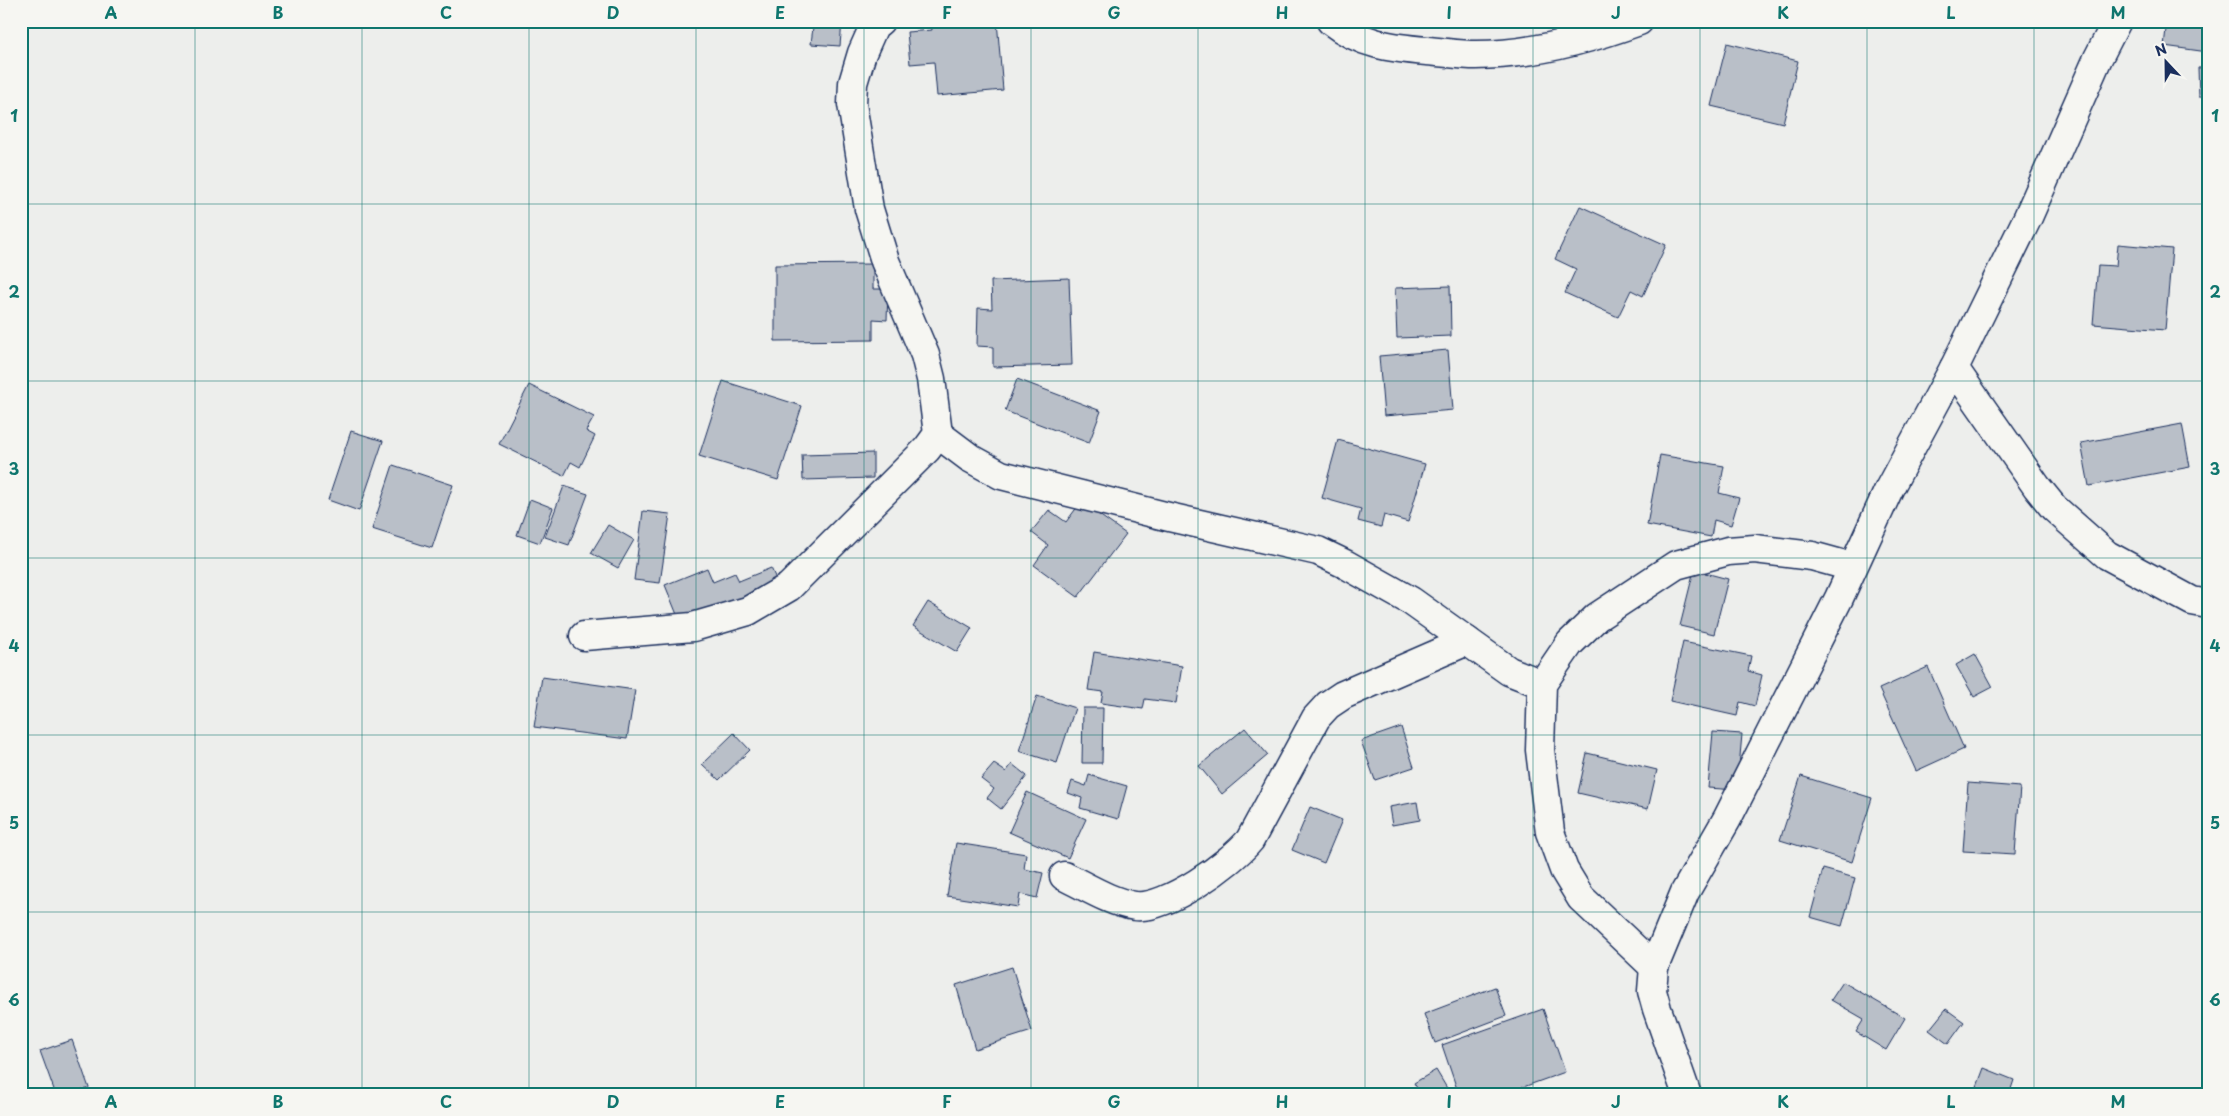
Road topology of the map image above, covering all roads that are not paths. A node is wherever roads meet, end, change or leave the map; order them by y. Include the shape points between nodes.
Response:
1 (880, 21) edge
2 (1331, 21) edge
3 (1639, 21) edge
4 (2117, 21) edge
5 (1954, 368) junction
6 (938, 434) junction
7 (1852, 567) junction
8 (2208, 604) edge
9 (584, 636) dead end
10 (1467, 641) junction
11 (1542, 684) junction
12 (1064, 876) dead end
13 (1654, 967) junction
14 (1687, 1095) edge

1 - 6 street via 874,26 862,53 853,83 853,112 869,209 885,261 925,354
2 - 3 street via 1364,41 1406,49 1475,55 1515,53 1569,44
4 - 5 street via 2028,217
5 - 7 street via 1889,489
5 - 8 street via 2054,508 2107,555 2192,601
6 - 9 street via 927,450 788,587 748,611 693,627
6 - 10 street via 970,458 1001,475 1318,551 1411,601
7 - 11 street via 1812,556 1755,549 1728,550 1676,565 1597,617 1570,643
7 - 13 street via 1727,819 1685,892
10 - 11 street via 1509,671
10 - 12 street via 1328,704 1316,718 1250,840 1236,856 1171,899 1137,906 1116,901
11 - 13 street via 1540,750 1550,832 1564,870 1581,898
13 - 14 street via 1652,991 1656,1010

